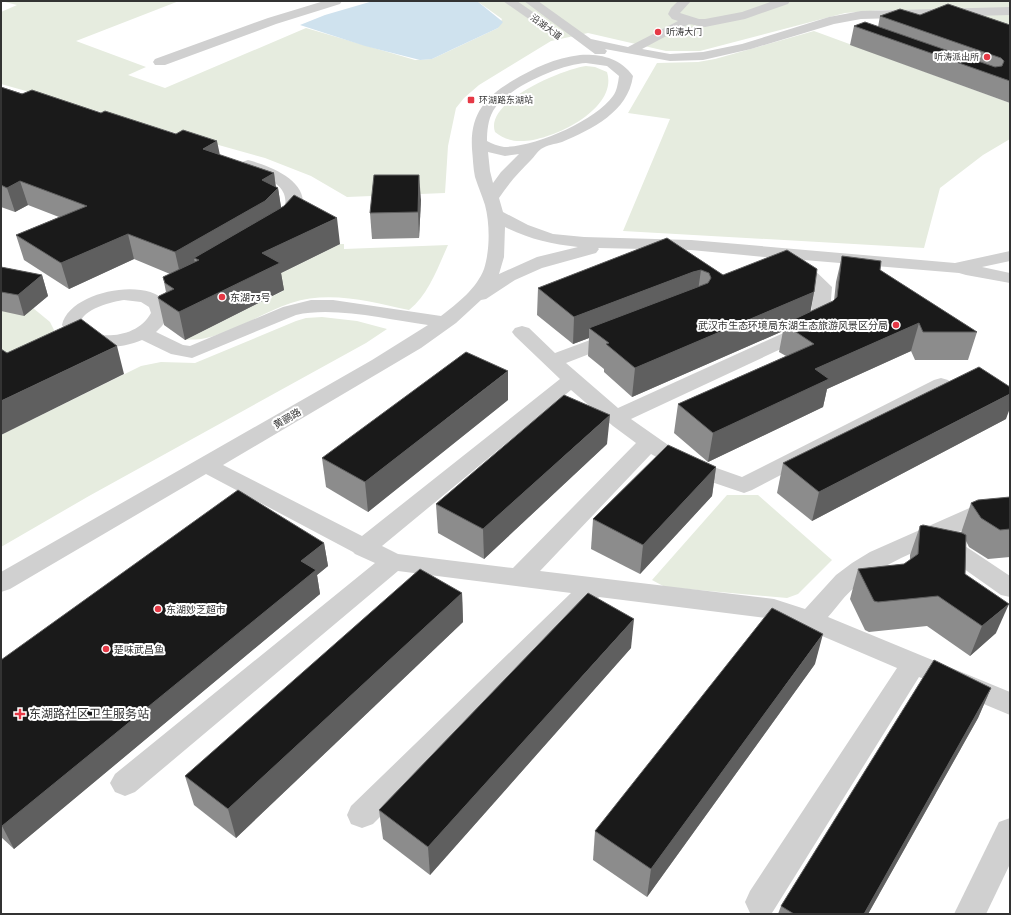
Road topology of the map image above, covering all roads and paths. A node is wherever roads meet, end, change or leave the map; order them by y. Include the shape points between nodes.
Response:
1 (336, 1) edge
2 (509, 1) edge
3 (530, 1) edge
4 (685, 1) edge
5 (784, 1) edge
6 (1010, 11) edge
7 (688, 20) junction
8 (826, 22) junction
9 (848, 30) dead end
10 (588, 42) junction
11 (568, 50) junction
12 (631, 50) junction
13 (160, 62) dead end
14 (612, 63) junction
15 (479, 143) junction
16 (536, 146) junction
17 (235, 161) edge
18 (493, 206) junction
19 (276, 231) edge
20 (611, 244) junction
21 (786, 253) junction
22 (1010, 256) edge
23 (955, 268) junction
24 (1010, 278) edge
25 (473, 298) junction
26 (444, 322) junction
27 (632, 331) edge
28 (522, 332) dead end
29 (143, 333) junction
30 (552, 361) junction
31 (571, 380) junction
32 (940, 384) edge
33 (617, 418) junction
34 (650, 442) junction
35 (206, 465) junction
36 (982, 512) edge
37 (931, 535) junction
38 (364, 548) junction
39 (393, 562) junction
40 (518, 578) junction
41 (1, 583) edge
42 (593, 587) junction
43 (1010, 588) edge
44 (810, 620) junction
45 (914, 664) junction
46 (1010, 704) edge
47 (125, 783) dead end
48 (362, 815) dead end
49 (1010, 832) edge
50 (761, 902) dead end
51 (970, 914) edge

1 - 13 street via 272,21
2 - 11 street, 沿湖大道 via 554,30
3 - 10 street
4 - 7 street via 674,14
5 - 7 street via 759,11 727,19 705,23
6 - 8 street via 864,15
7 - 12 street
8 - 9 street
8 - 12 street via 736,49 706,55 674,58
10 - 12 street
10 - 14 street
11 - 14 street via 594,60
11 - 15 street, 黄鹂路 via 495,99 481,120
14 - 16 street via 621,68 626,76 626,83 618,100 587,124
15 - 16 street via 501,151
15 - 18 street, 黄鹂路 via 483,177
16 - 18 street via 507,175
17 - 19 street via 270,175 293,191 296,204 292,217
18 - 20 street via 522,229 551,239
18 - 25 street, 黄鹂路 via 496,237 493,269
20 - 21 street via 691,245
20 - 25 street via 528,266
21 - 23 street
21 - 33 street via 823,287 818,324
22 - 23 street
23 - 24 street
25 - 26 street, 黄鹂路
26 - 29 street via 333,306 311,306 290,311 192,352 178,350
26 - 35 street, 黄鹂路 via 370,370
27 - 30 street
28 - 30 street
29 - 29 street via 153,326 159,317 163,298 130,294 97,300 77,312 72,320 70,338 114,342
30 - 31 street
31 - 33 street
31 - 38 street
32 - 34 street via 744,485 686,465
33 - 34 street
34 - 40 street
35 - 38 street
35 - 41 street, 黄鹂路
36 - 37 street
37 - 43 street
37 - 44 street via 879,558 861,569 845,581
38 - 39 street
39 - 40 street
39 - 47 street
40 - 42 street
42 - 44 street via 774,609
42 - 48 street
44 - 45 street
45 - 46 street
45 - 50 street
49 - 51 street

